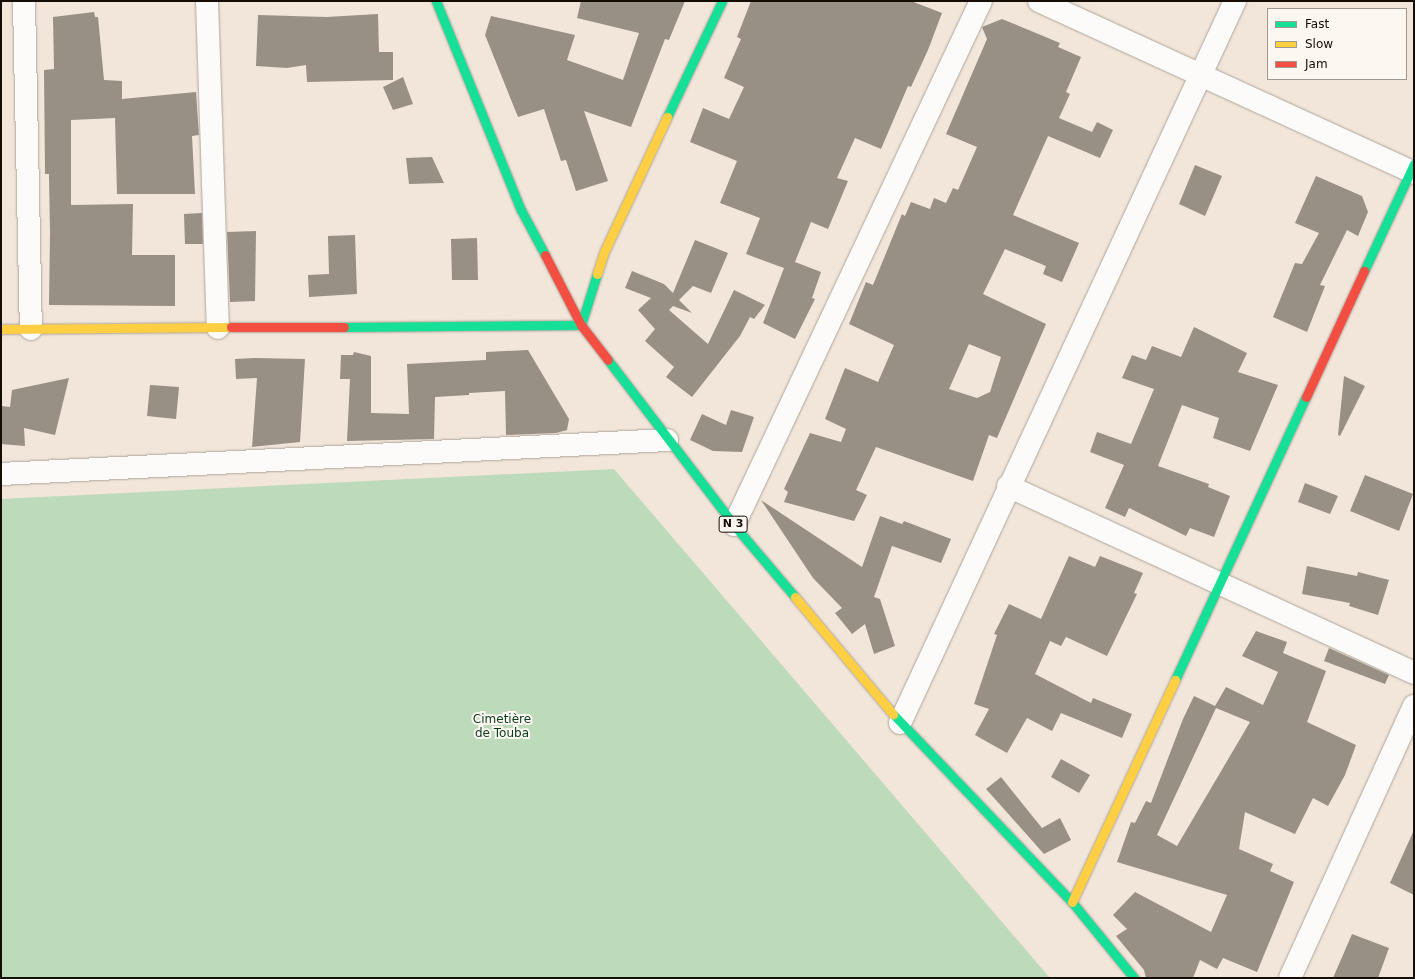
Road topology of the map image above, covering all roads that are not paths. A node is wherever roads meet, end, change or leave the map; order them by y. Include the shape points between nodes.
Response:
1 (24, 1) edge
2 (207, 1) edge
3 (436, 1) edge
4 (722, 1) edge
5 (982, 1) edge
6 (1039, 1) edge
7 (1235, 1) edge
8 (1201, 76) junction
9 (1413, 170) edge
10 (581, 325) junction
11 (218, 328) junction
12 (1, 329) edge
13 (31, 329) junction
14 (667, 440) junction
15 (1, 474) edge
16 (1008, 486) junction
17 (734, 525) junction
18 (1218, 583) junction
19 (1414, 673) edge
20 (1414, 706) edge
21 (900, 723) junction
22 (1072, 902) junction
23 (1134, 978) edge
24 (1290, 978) edge

1 - 13 street
2 - 11 street
3 - 10 street, N 3 via 521,210
4 - 10 street via 605,250
5 - 17 street
6 - 8 street
7 - 8 street
8 - 9 street
8 - 16 street
9 - 18 street
10 - 11 street
10 - 14 street, N 3
11 - 13 street
12 - 13 street
14 - 15 street
14 - 17 street, N 3
16 - 18 street
16 - 21 street
17 - 21 street, N 3
18 - 19 street
18 - 22 street
20 - 24 street
21 - 22 street, N 3
22 - 23 street, N 3

